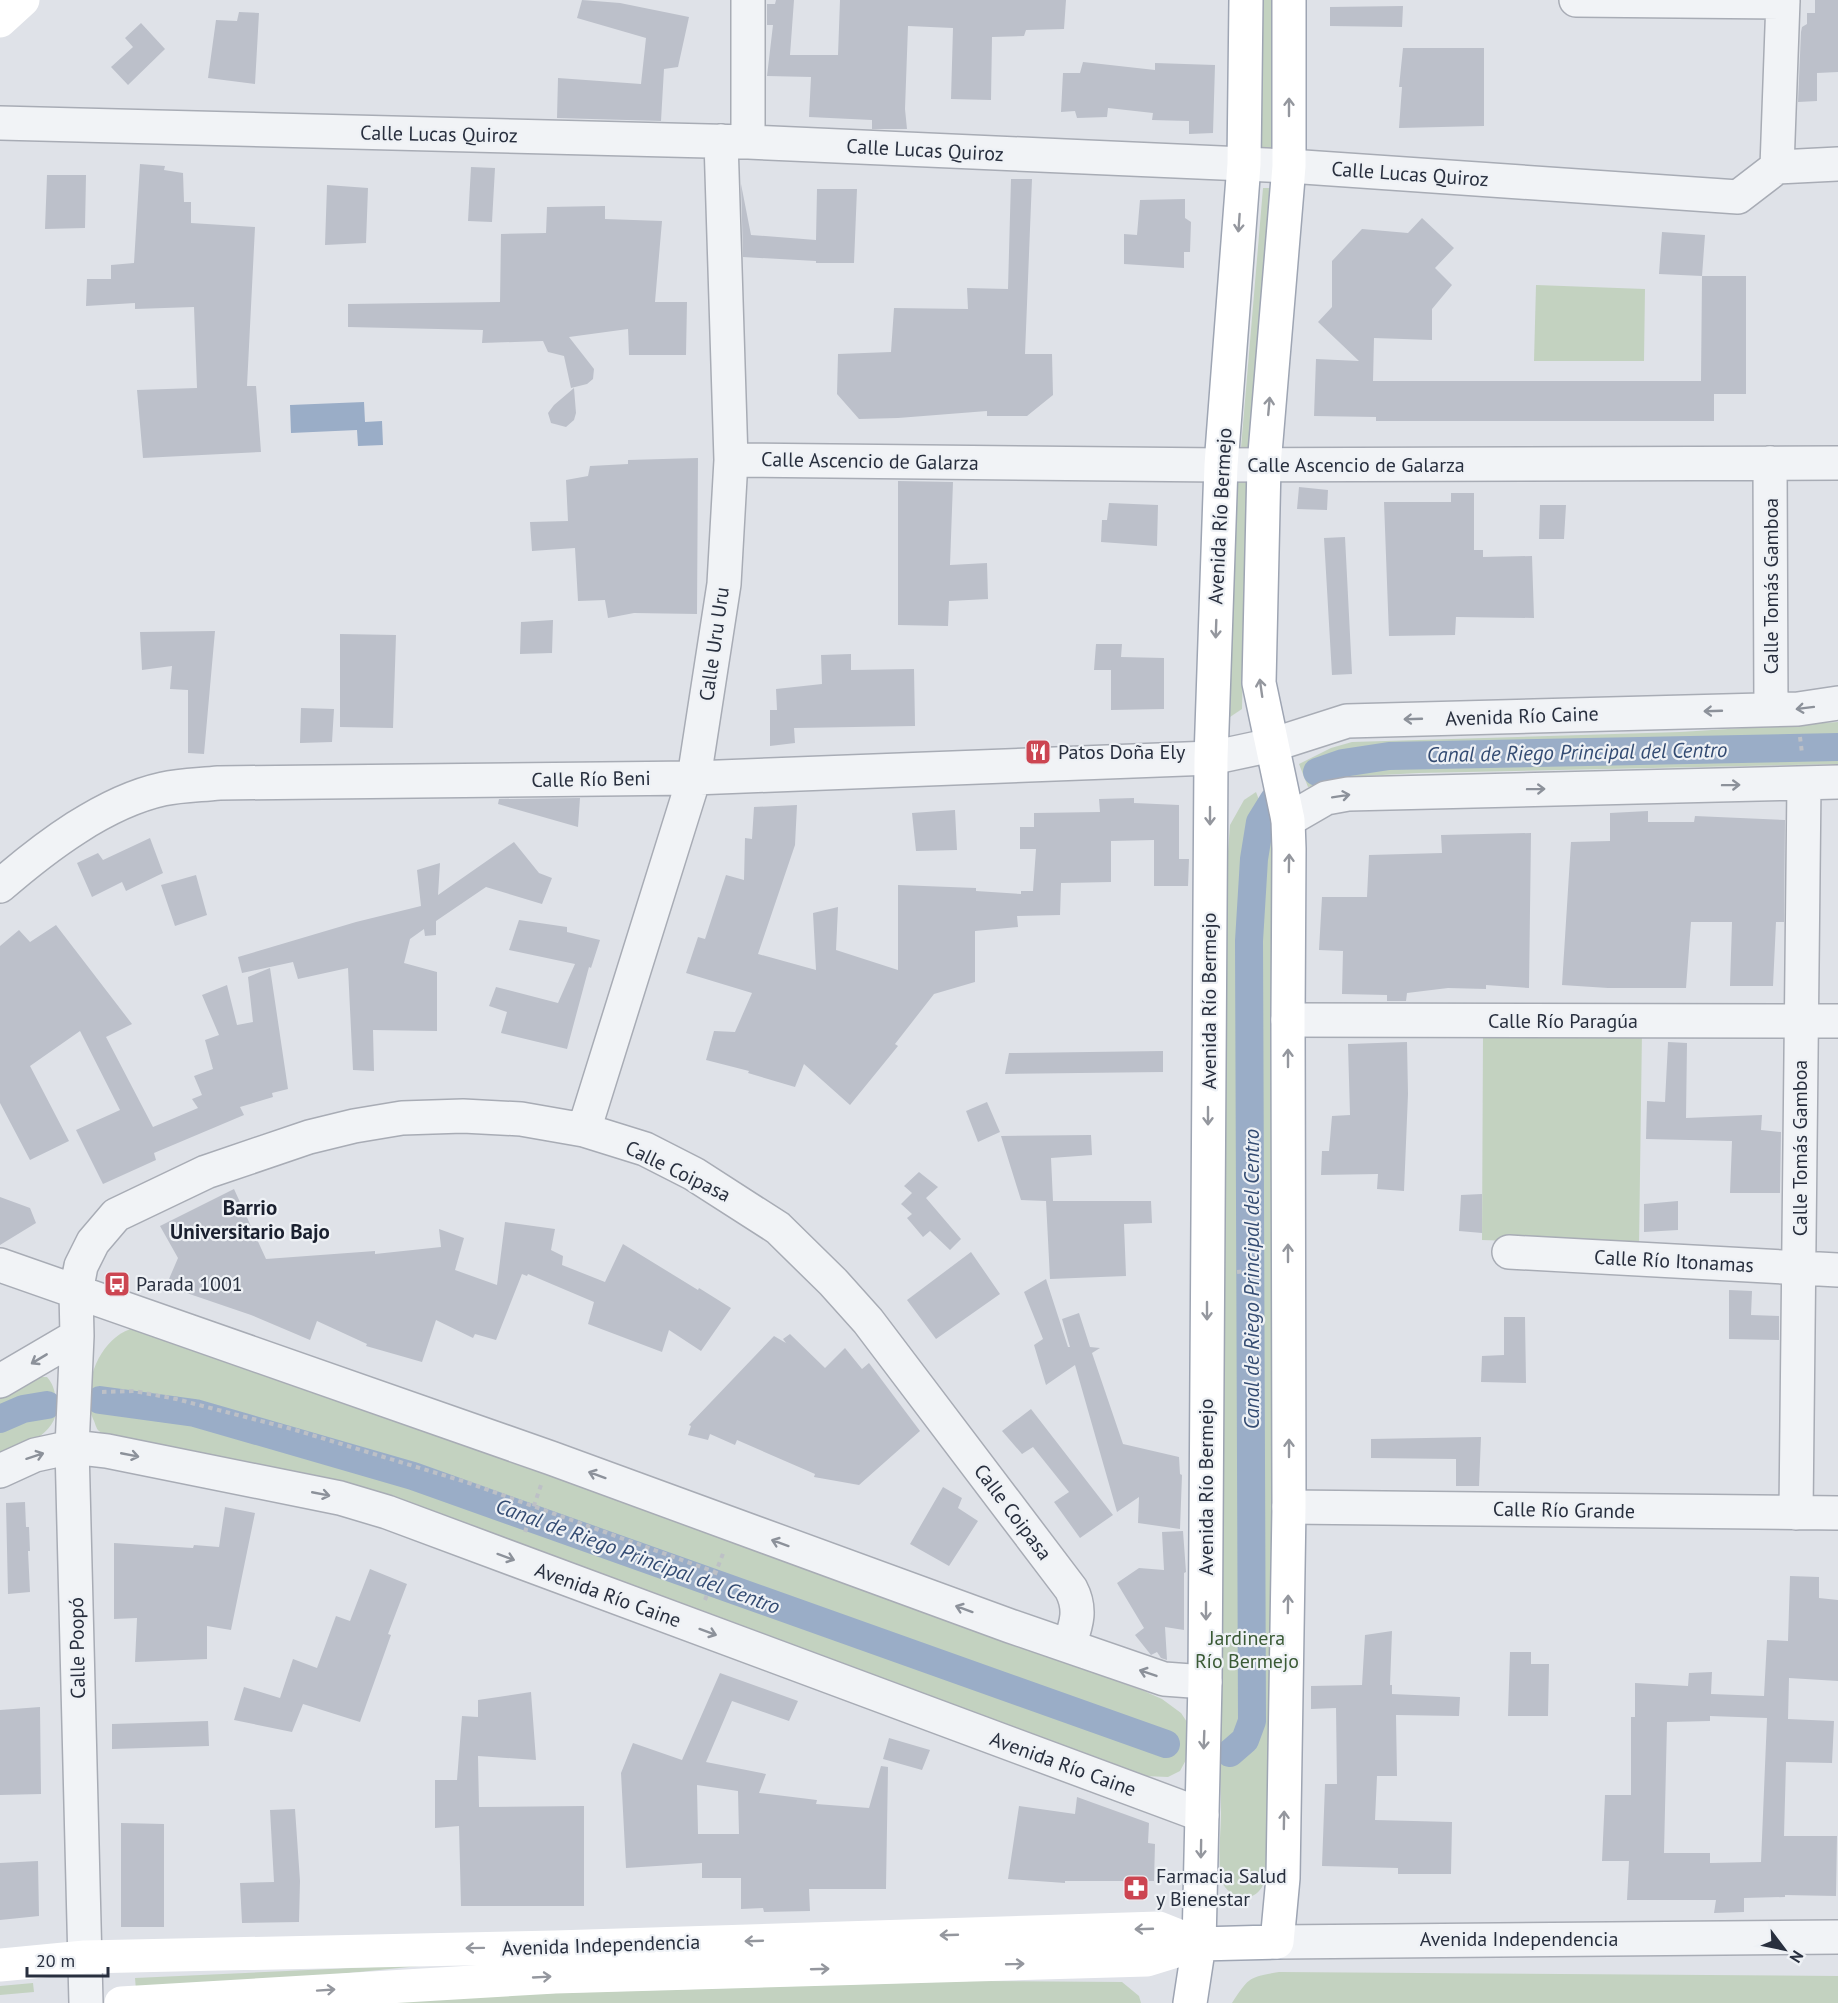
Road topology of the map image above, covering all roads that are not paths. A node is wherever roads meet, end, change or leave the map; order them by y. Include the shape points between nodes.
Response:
1 (23, 0) edge
2 (748, 0) edge
3 (1246, 0) edge
4 (1289, 0) edge
5 (1576, 0) edge
6 (1783, 1) edge
7 (0, 21) edge
8 (0, 123) edge
9 (734, 141) junction
10 (1244, 164) junction
11 (1838, 164) edge
12 (1289, 166) junction
13 (1777, 167) junction
14 (731, 460) junction
15 (1770, 463) junction
16 (1838, 463) edge
17 (1221, 465) junction
18 (1264, 465) junction
19 (1838, 704) edge
20 (1772, 709) junction
21 (1272, 745) junction
22 (1211, 758) junction
23 (1803, 767) junction
24 (694, 778) junction
25 (1838, 782) edge
26 (1288, 820) junction
27 (0, 886) edge
28 (1287, 1020) junction
29 (1800, 1021) junction
30 (1838, 1021) edge
31 (584, 1130) junction
32 (1509, 1252) dead end
33 (0, 1264) edge
34 (1799, 1268) junction
35 (1838, 1270) edge
36 (76, 1293) junction
37 (77, 1336) junction
38 (0, 1382) edge
39 (72, 1447) junction
40 (0, 1471) edge
41 (1289, 1507) junction
42 (1796, 1513) junction
43 (1838, 1513) edge
44 (1069, 1646) junction
45 (1205, 1682) junction
46 (1202, 1815) junction
47 (1838, 1937) edge
48 (1277, 1942) junction
49 (1199, 1944) junction
50 (85, 1957) junction
51 (0, 1965) edge
52 (86, 2003) edge
53 (121, 2003) edge
54 (1190, 2003) edge

1 - 7 main road
2 - 9 street, Calle Uru Uru
3 - 10 main road, Avenida Río Bermejo
12 -> 4 main road
5 - 6 street
6 - 13 street
8 - 9 street, Calle Lucas Quiroz
9 - 10 street, Calle Lucas Quiroz
9 - 14 street, Calle Uru Uru
10 - 12 street, Calle Lucas Quiroz
10 -> 17 main road, Avenida Río Bermejo
11 - 13 street
12 - 13 street, Calle Lucas Quiroz via 1738,197
18 -> 12 main road
14 - 17 street, Calle Ascencio de Galarza
14 - 24 street, Calle Uru Uru via 724,584
15 - 16 street, Calle Ascencio de Galarza
15 - 18 street, Calle Ascencio de Galarza
15 - 20 street, Calle Tomás Gamboa
17 - 18 street, Calle Ascencio de Galarza
17 -> 22 main road, Avenida Río Bermejo
21 -> 18 main road via 1259,683
19 -> 20 street, Avenida Río Caine
20 -> 21 street, Avenida Río Caine via 1347,722
21 - 22 street, Avenida Río Caine
21 - 26 main road
22 - 24 street, Calle Río Beni
22 -> 45 main road, Avenida Río Bermejo
23 - 25 street
26 -> 23 street via 1326,798 1348,794
23 - 29 street, Calle Tomás Gamboa
24 - 27 street, Calle Río Beni via 219,783 162,789 117,805 71,832
24 - 31 street, Calle Uru Uru
28 -> 26 main road
28 - 29 street, Calle Río Paragúa
41 -> 28 main road
29 - 30 street, Calle Río Paragúa
29 - 34 street, Calle Tomás Gamboa
31 - 36 street, Calle Coipasa via 521,1119 463,1116 402,1118 309,1137 206,1172 117,1215 93,1242 81,1266
31 - 44 street, Calle Coipasa via 645,1149 737,1200 778,1227 833,1282 868,1321 1071,1589 1079,1616
32 - 34 street, Calle Río Itonamas
33 - 36 street
34 - 35 street, Calle Río Itonamas
34 - 42 street, Calle Tomás Gamboa
36 - 37 street, Calle Poopó
44 -> 36 street via 550,1458
37 -> 38 street
37 - 39 street, Calle Poopó
40 -> 39 street, Avenida Río Caine via 35,1455
39 -> 46 street, Avenida Río Caine via 168,1462 340,1498 387,1512
39 - 50 street, Calle Poopó
41 - 42 street, Calle Río Grande
48 -> 41 main road via 1283,1878
42 - 43 street, Calle Río Grande
45 -> 44 street via 1164,1679
45 -> 46 main road, Avenida Río Bermejo
46 -> 49 main road, Avenida Río Bermejo
47 - 48 street, Avenida Independencia
48 - 49 main road, Avenida Independencia
49 -> 50 main road, Avenida Independencia via 1160,1928
53 -> 49 main road, Avenida Independencia via 555,1977 1147,1960
49 - 54 main road, Avenida Río Bermejo
50 - 51 main road, Avenida Independencia
50 - 52 street, Calle Poopó

